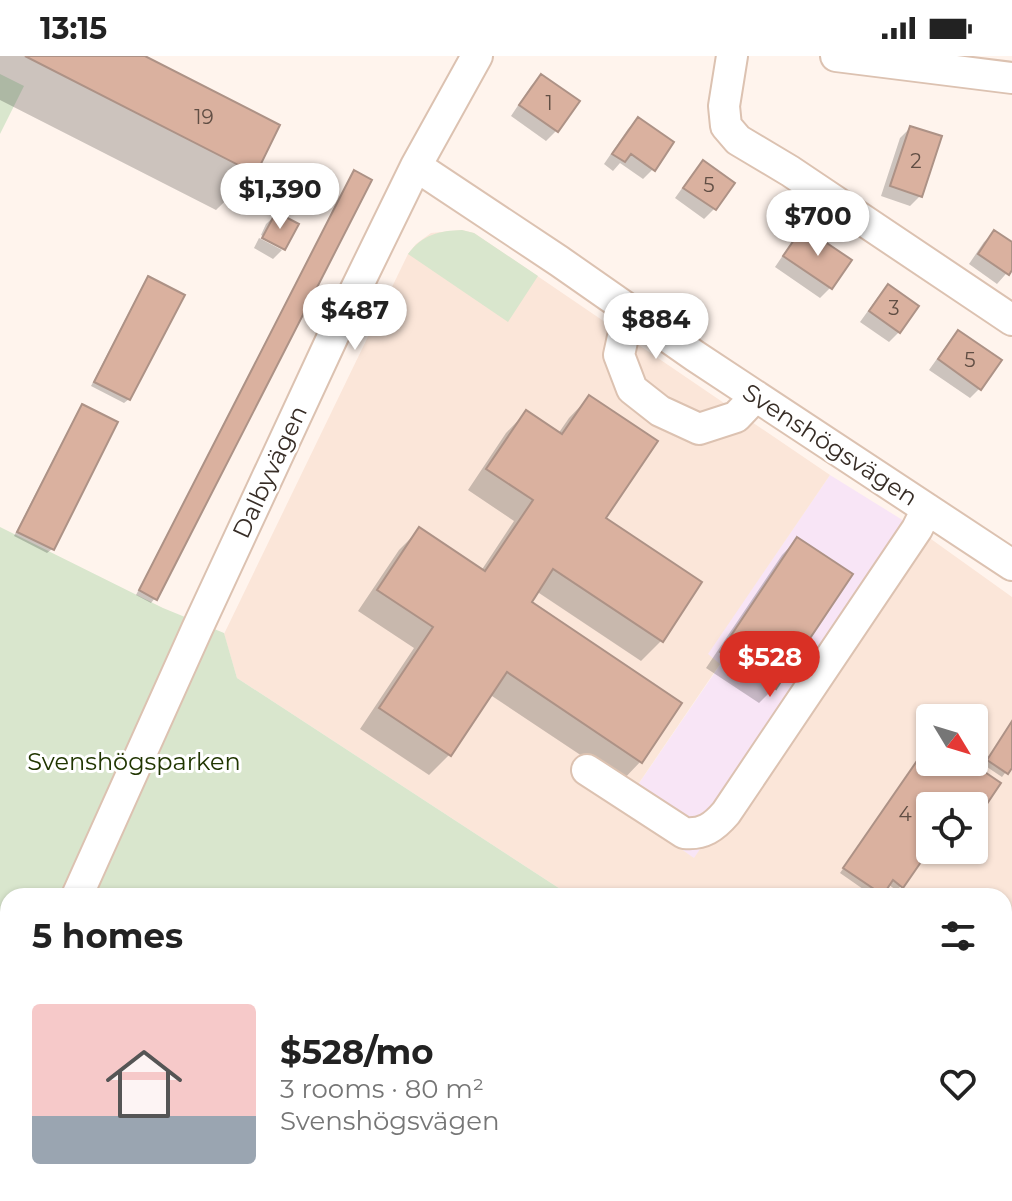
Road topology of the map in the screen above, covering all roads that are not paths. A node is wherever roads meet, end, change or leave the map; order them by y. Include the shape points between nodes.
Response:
1 (477, 56) edge
2 (732, 56) edge
3 (836, 56) edge
4 (1012, 78) edge
5 (416, 166) junction
6 (629, 309) junction
7 (1012, 320) edge
8 (756, 396) junction
9 (927, 509) junction
10 (1012, 565) edge
11 (587, 770) dead end
12 (81, 888) edge

1 - 5 street, Dalbyvägen
2 - 7 street via 724,106 726,126 738,140
3 - 4 street
5 - 6 street, Svenshögsvägen
5 - 12 street, Dalbyvägen
6 - 8 street, Svenshögsvägen
6 - 8 street via 619,355 632,389 660,411 699,429 736,417
8 - 9 street, Svenshögsvägen
9 - 10 street, Svenshögsvägen
9 - 11 street, Svenshögsvägen via 716,825 684,833

